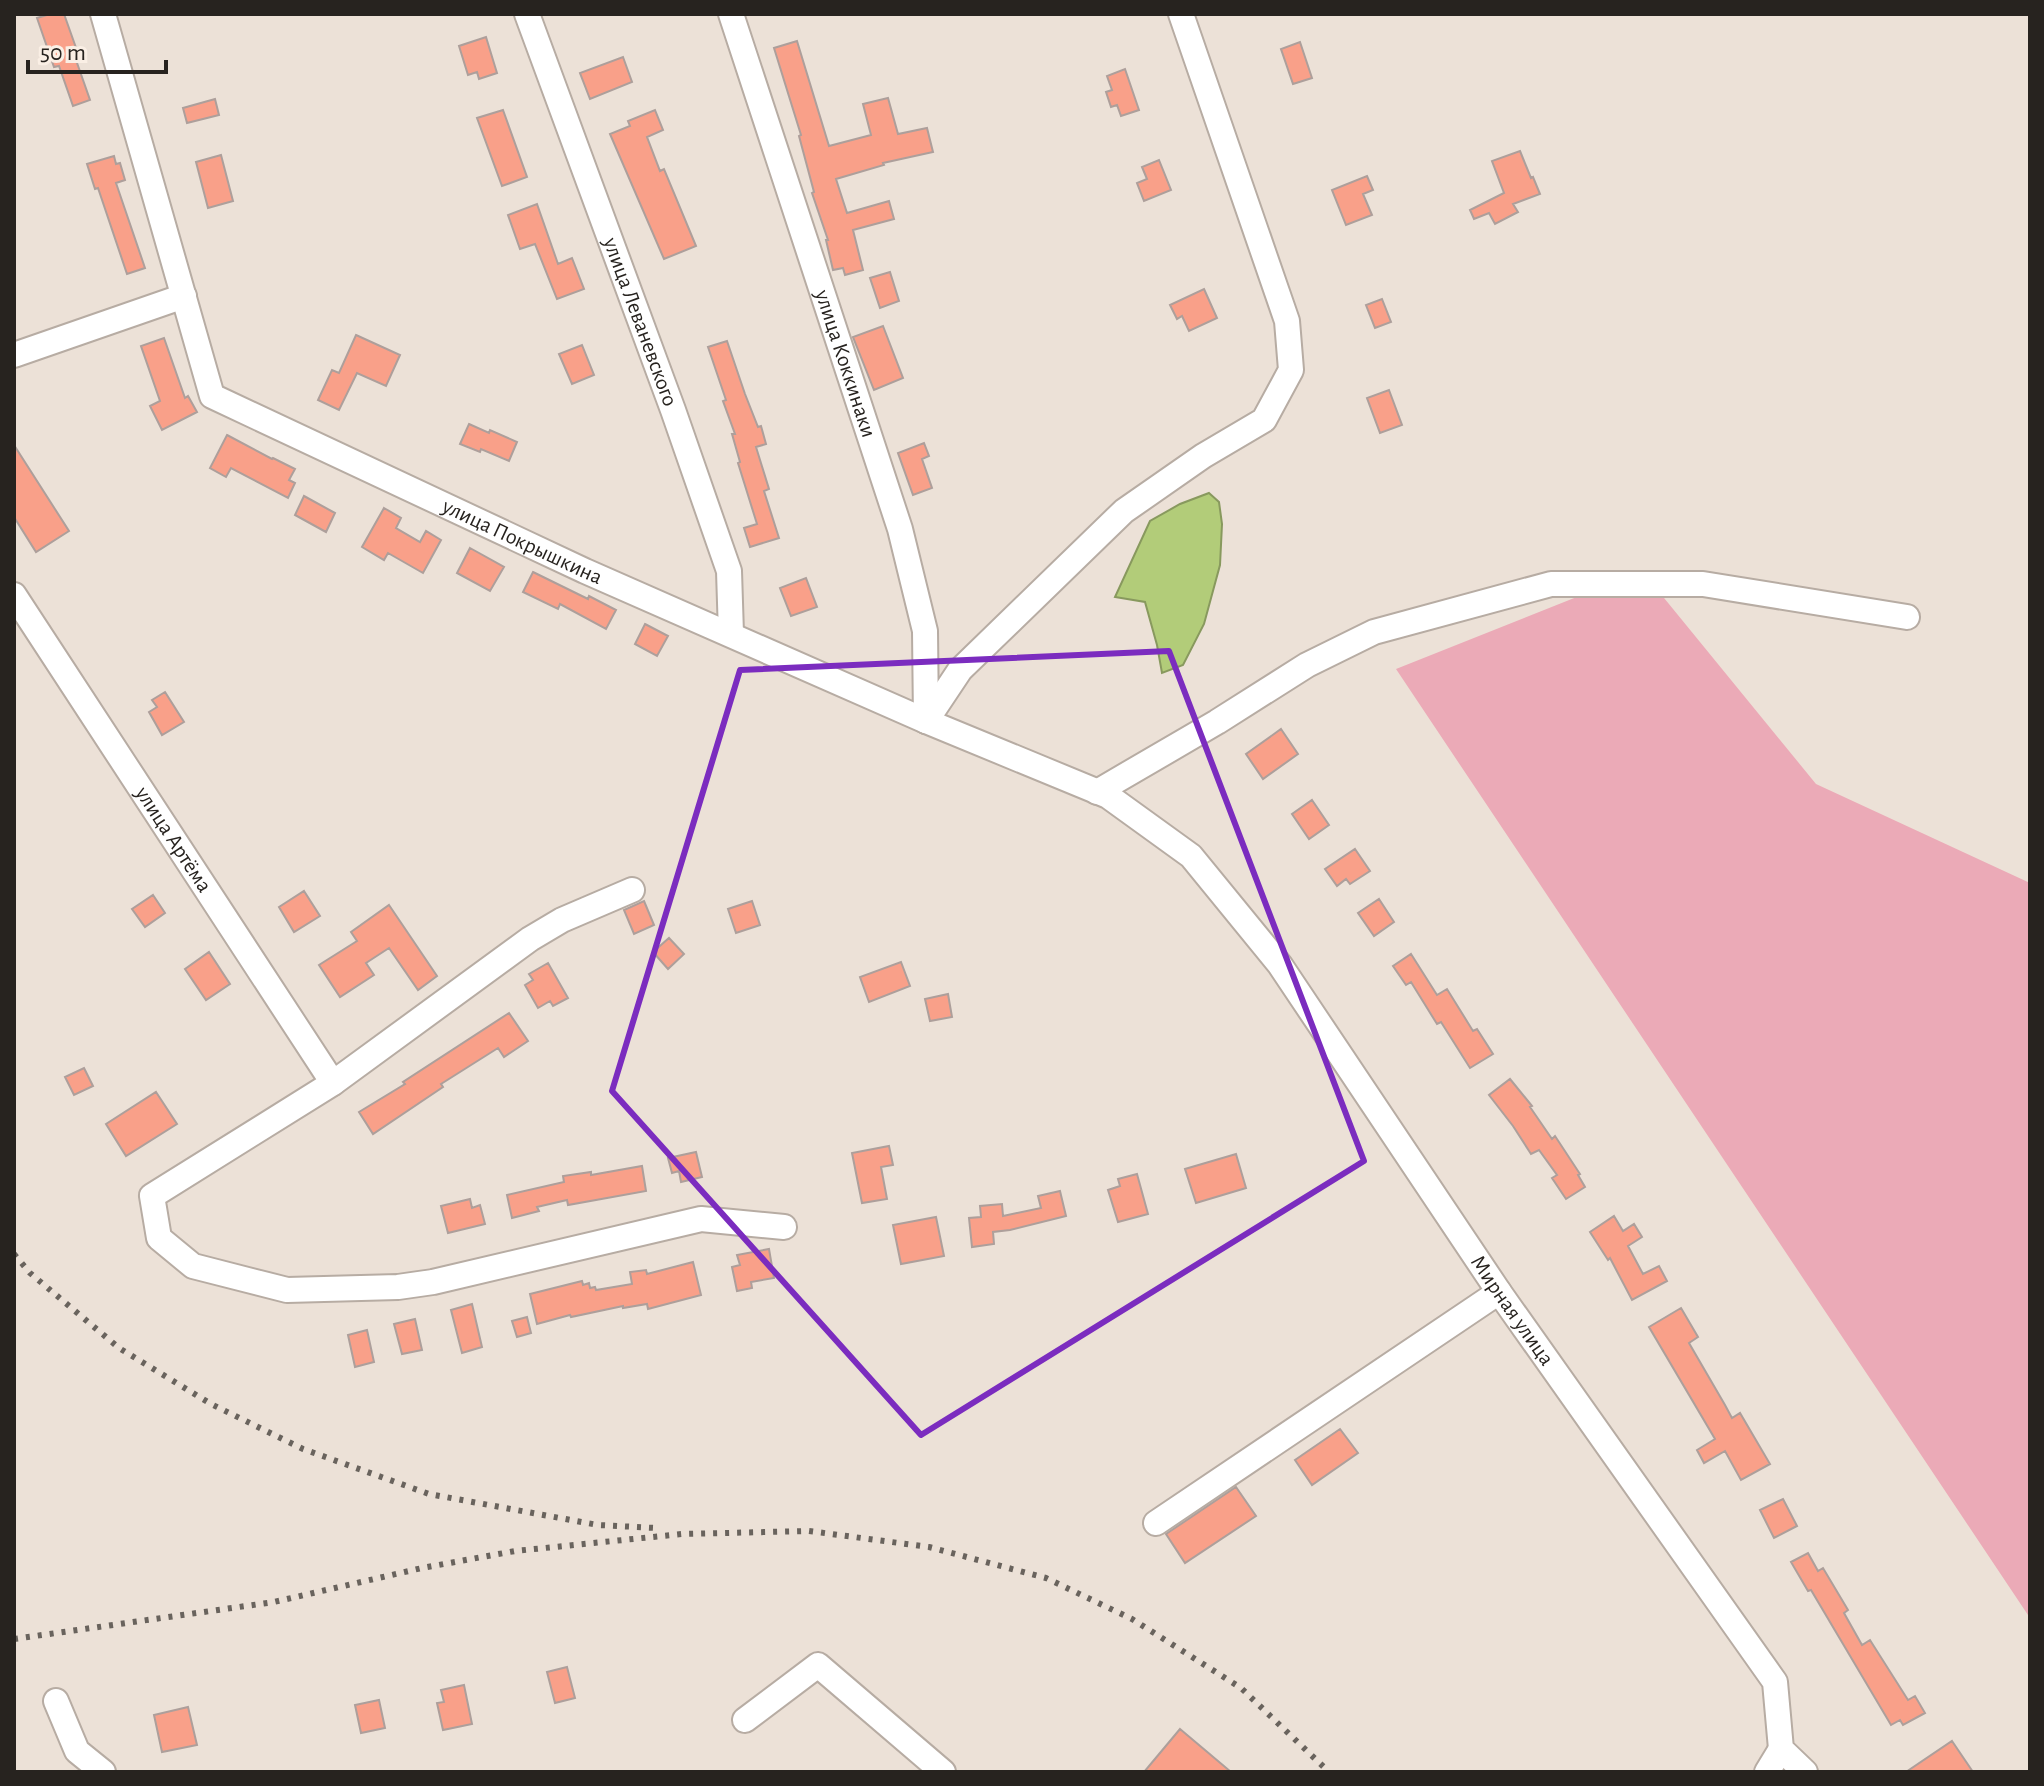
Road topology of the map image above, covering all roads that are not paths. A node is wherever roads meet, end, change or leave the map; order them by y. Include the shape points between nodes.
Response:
1 (103, 14) edge
2 (527, 14) edge
3 (731, 14) edge
4 (1181, 14) edge
5 (184, 296) junction
6 (14, 355) edge
7 (14, 595) edge
8 (1907, 617) dead end
9 (731, 634) junction
10 (926, 721) junction
11 (1097, 792) junction
12 (1191, 856) joint
13 (632, 890) dead end
14 (333, 1083) junction
15 (784, 1227) dead end
16 (1499, 1292) junction
17 (1156, 1523) dead end
18 (56, 1701) dead end
19 (745, 1720) dead end
20 (1781, 1749) junction
21 (103, 1772) edge
22 (943, 1772) edge
23 (1767, 1772) edge
24 (1805, 1772) edge

1 - 5 street, улица Покрышкина
2 - 9 street, улица Леваневского via 729,571
3 - 10 street, улица Коккинаки via 900,529 925,631
4 - 10 street via 1287,321 1291,370 1264,420 1124,511 960,670
5 - 6 street
5 - 9 street, улица Покрышкина via 212,396
7 - 14 street, улица Артёма
8 - 11 street via 1703,584 1551,584 1374,632 1307,665
9 - 10 street, улица Покрышкина
10 - 11 street, улица Покрышкина
11 - 12 street, улица Покрышкина
12 - 16 street, Мирная улица via 1280,965
13 - 14 street via 530,939
14 - 15 street via 152,1196 159,1238 193,1266 287,1290 433,1282 701,1219
16 - 17 street
16 - 20 street, Мирная улица via 1775,1682
18 - 21 street via 77,1751
19 - 22 street via 818,1665
20 - 23 street
20 - 24 street

